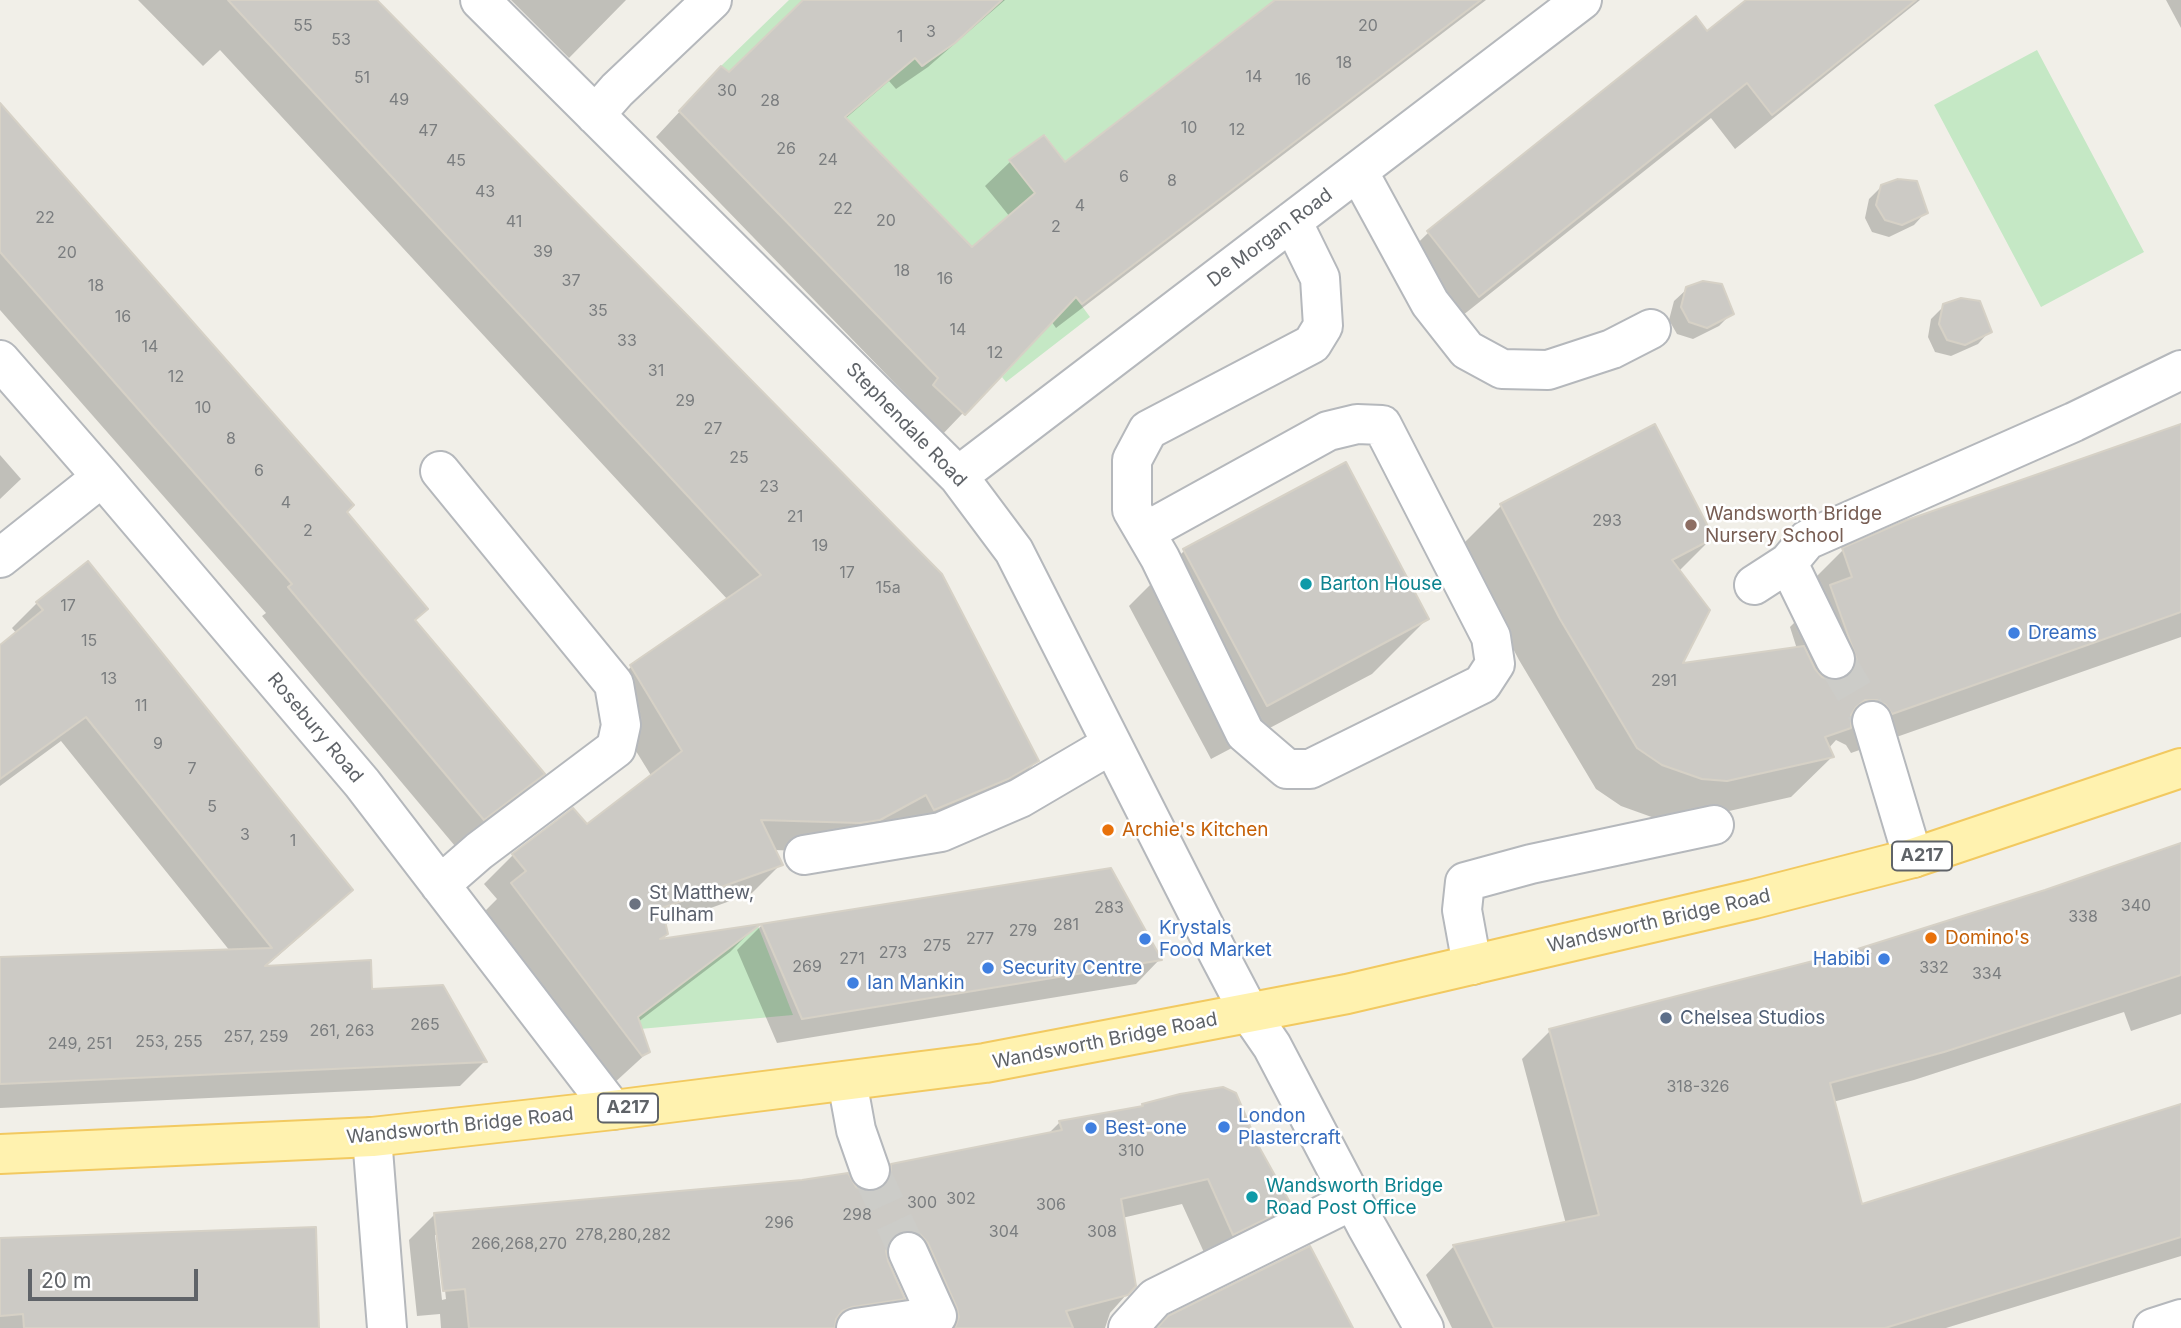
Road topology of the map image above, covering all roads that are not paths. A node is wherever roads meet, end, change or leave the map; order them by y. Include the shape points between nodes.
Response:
1 (480, 0) edge
2 (712, 0) edge
3 (1582, 0) edge
4 (595, 115) junction
5 (1358, 171) junction
6 (1292, 221) junction
7 (1651, 329) dead end
8 (0, 360) edge
9 (2181, 370) edge
10 (440, 471) dead end
11 (958, 476) junction
12 (102, 477) junction
13 (1145, 531) junction
14 (0, 558) edge
15 (1788, 563) junction
16 (1754, 585) dead end
17 (1835, 659) tunnel mouth
18 (1872, 721) tunnel mouth
19 (1112, 744) junction
20 (2181, 768) edge
21 (1714, 825) dead end
22 (804, 855) dead end
23 (1913, 859) junction
24 (440, 885) junction
25 (1472, 965) junction
26 (1250, 1014) junction
27 (846, 1081) junction
28 (613, 1110) junction
29 (372, 1137) junction
30 (0, 1154) edge
31 (870, 1170) tunnel mouth
32 (1353, 1200) junction
33 (908, 1252) tunnel mouth
34 (2181, 1319) edge
35 (387, 1328) edge
36 (856, 1328) edge
37 (1128, 1328) edge
38 (1424, 1328) edge
39 (2153, 1328) edge

1 - 4 street, Stephendale Road
2 - 4 street
3 - 5 street, De Morgan Road
4 - 11 street, Stephendale Road
5 - 6 street, De Morgan Road
5 - 7 street via 1430,303 1467,350 1502,369 1548,370 1612,349
6 - 11 street, De Morgan Road
6 - 13 street via 1320,278 1323,326 1312,344 1148,430 1132,460 1132,510
8 - 12 street, Rosebury Road
9 - 15 street via 1807,540
10 - 24 street via 614,684 621,725 616,748
11 - 19 street, Stephendale Road via 1014,551
12 - 14 street
12 - 24 street, Rosebury Road via 362,783
13 - 13 street via 1245,733 1287,769 1310,769 1482,684 1495,664 1491,637 1382,425 1328,430
15 - 16 street
15 - 17 street
18 - 23 street
19 - 22 street via 1020,798 941,832
19 - 26 street, Stephendale Road
20 - 23 main road, Wandsworth Bridge Road / A217
21 - 25 street via 1465,882 1462,910
23 - 25 main road, Wandsworth Bridge Road / A217
24 - 28 street, Rosebury Road
25 - 26 main road, Wandsworth Bridge Road / A217
26 - 27 main road, Wandsworth Bridge Road / A217 via 985,1063
26 - 32 street, Stephendale Road via 1272,1046
27 - 28 main road, Wandsworth Bridge Road / A217
27 - 31 street
28 - 29 main road, Wandsworth Bridge Road / A217
29 - 30 main road, Wandsworth Bridge Road / A217
29 - 35 street
32 - 37 street via 1155,1298
32 - 38 street, Stephendale Road
33 - 36 street via 937,1316
34 - 39 street

